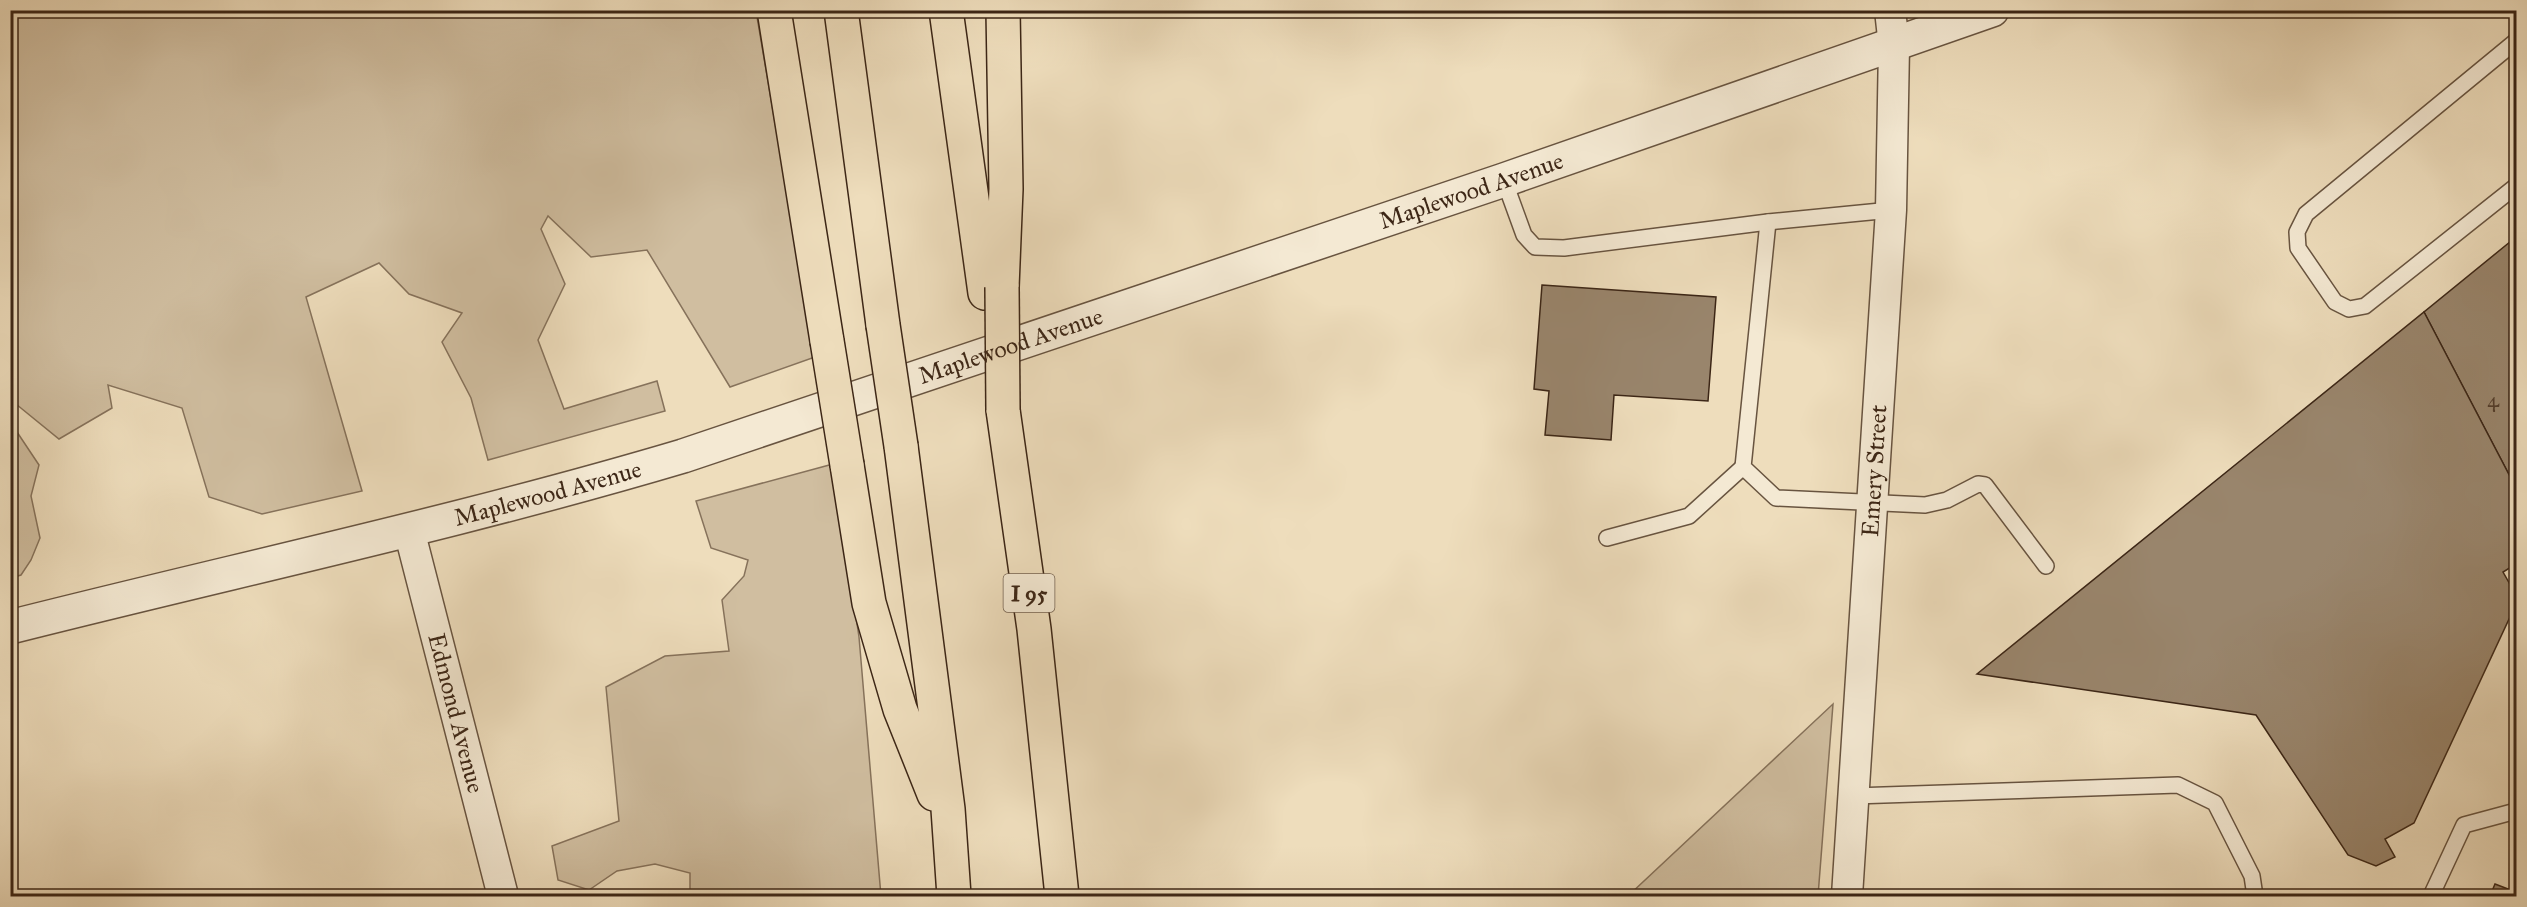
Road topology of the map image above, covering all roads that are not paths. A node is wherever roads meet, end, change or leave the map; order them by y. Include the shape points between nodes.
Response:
1 (774, 10) edge
2 (840, 10) edge
3 (946, 10) edge
4 (1003, 10) edge
5 (1890, 10) edge
6 (1992, 10) edge
7 (2517, 41) edge
8 (1894, 46) junction
9 (1504, 180) junction
10 (2517, 186) edge
11 (1891, 210) junction
12 (1768, 222) junction
13 (994, 290) junction
14 (1743, 466) junction
15 (1873, 502) junction
16 (409, 530) junction
17 (1607, 538) dead end
18 (2046, 567) dead end
19 (10, 627) edge
20 (1854, 796) junction
21 (2517, 811) edge
22 (950, 835) junction
23 (503, 897) edge
24 (954, 897) edge
25 (1062, 897) edge
26 (1847, 897) edge
27 (2254, 897) edge
28 (2431, 897) edge

1 - 22 highway, bridge via 869,603 900,709
2 - 22 highway, bridge
3 - 13 highway, I 95
4 - 13 highway via 1006,189
5 - 8 street, Emery Street
6 - 8 street, Maplewood Avenue
7 - 10 lane via 2306,214 2297,232 2298,248 2335,302 2349,309 2365,306
8 - 9 street, Maplewood Avenue
8 - 11 street, Emery Street
9 - 12 lane via 1524,235 1535,247 1564,248
9 - 16 street, Maplewood Avenue via 756,433 598,481
11 - 12 lane
11 - 15 street, Emery Street
12 - 14 lane
13 - 25 highway, I 95, bridge via 1003,410 1034,629
14 - 15 lane via 1776,498
14 - 17 lane via 1689,516
15 - 18 lane via 1924,505 1947,500 1978,484 1985,485
15 - 20 street, Emery Street
16 - 19 street, Maplewood Avenue
16 - 23 street, Edmond Avenue
20 - 26 street, Emery Street
20 - 27 lane via 2178,785 2216,803 2252,876
21 - 28 lane via 2464,825
22 - 24 highway

